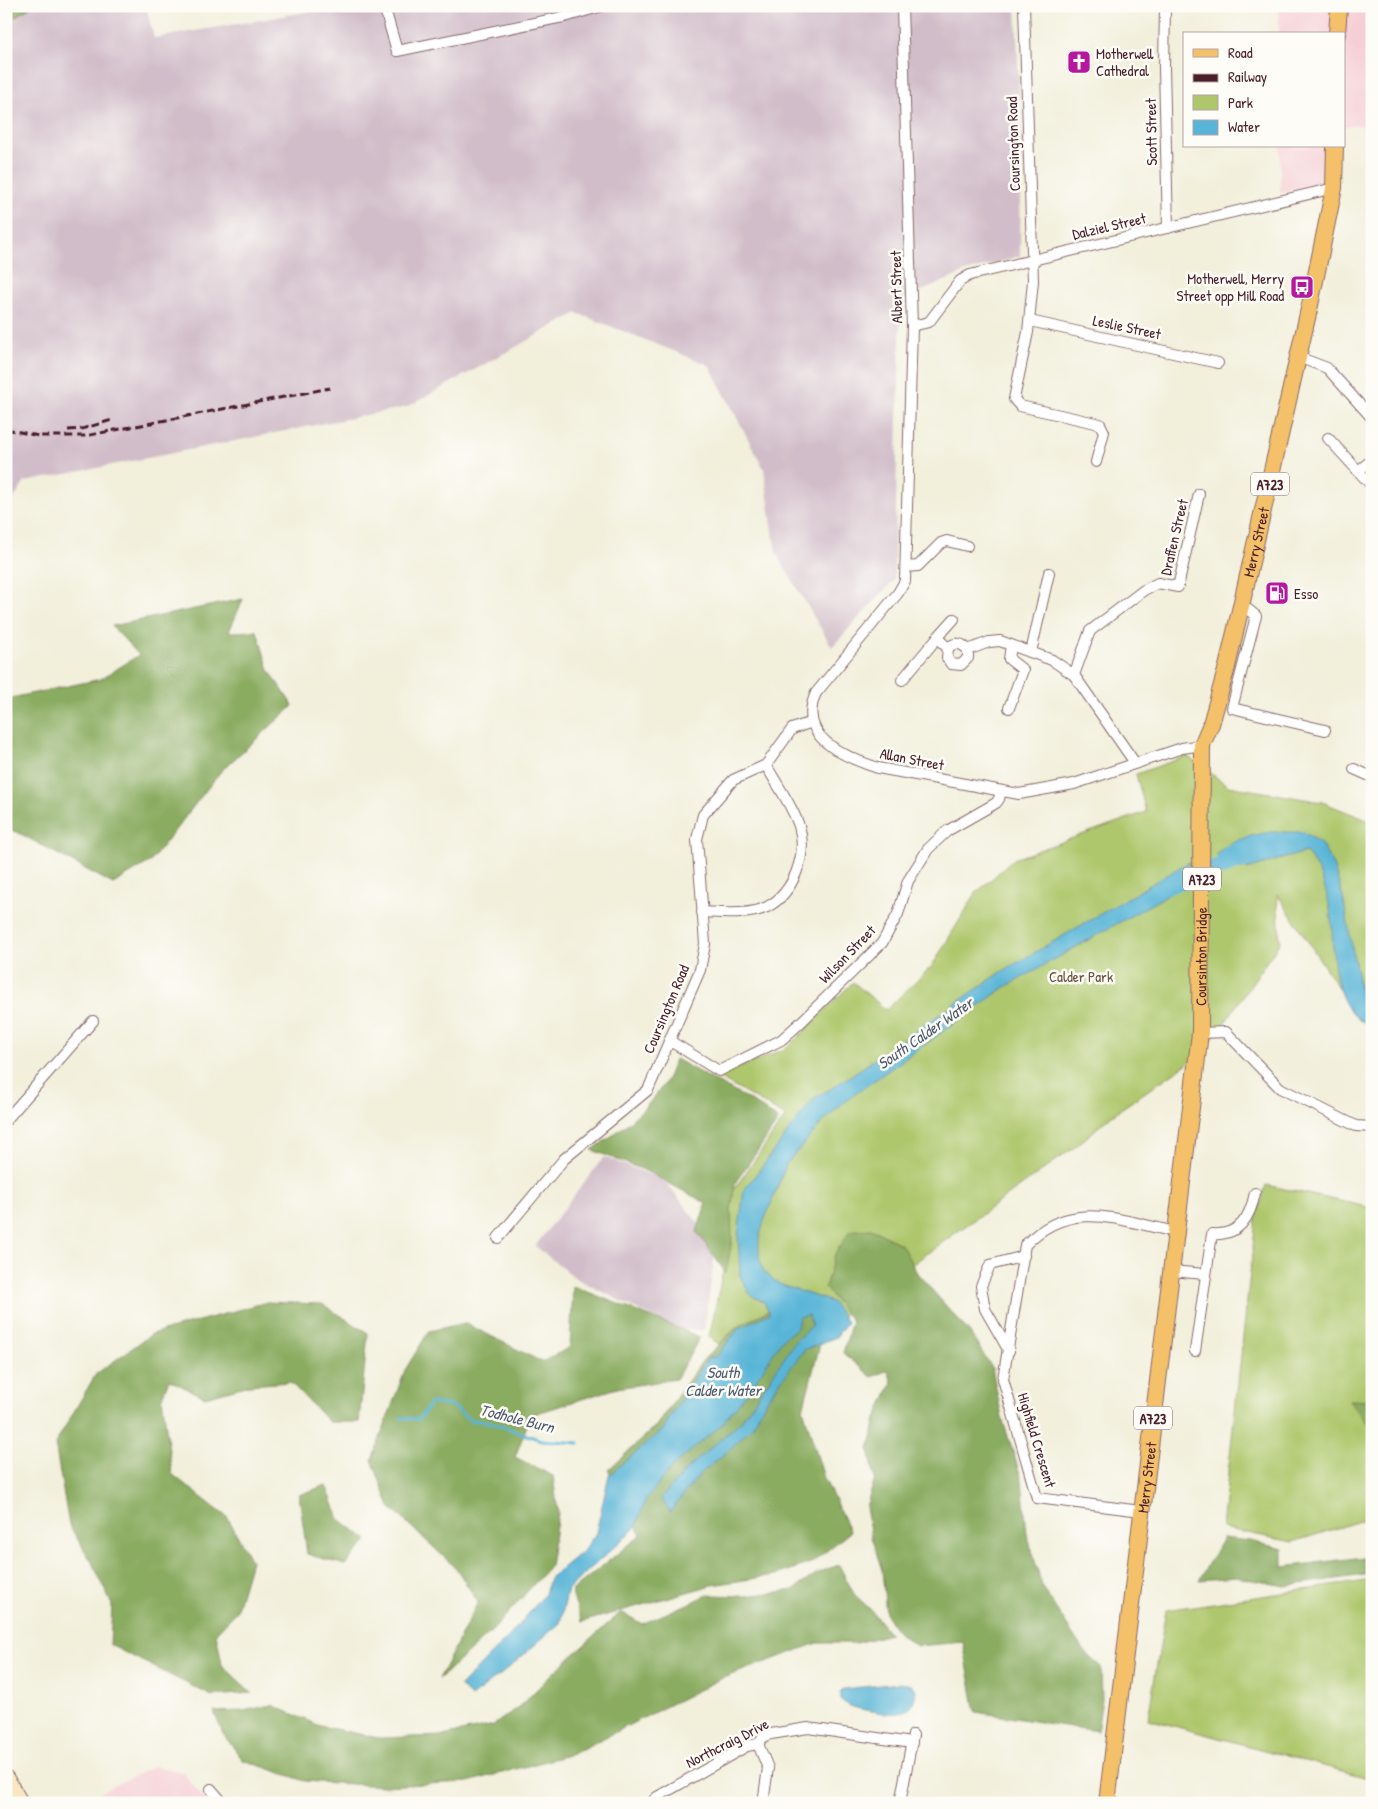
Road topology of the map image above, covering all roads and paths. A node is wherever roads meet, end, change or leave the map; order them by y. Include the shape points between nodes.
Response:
1 (384, 6) edge
2 (602, 6) edge
3 (902, 6) edge
4 (1024, 6) edge
5 (1165, 6) edge
6 (1339, 6) edge
7 (1337, 32) edge
8 (1335, 148) edge
9 (1334, 188) junction
10 (1168, 228) junction
11 (1033, 259) junction
12 (1030, 321) junction
13 (912, 326) junction
14 (1298, 357) junction
15 (1218, 363) dead end
16 (1372, 418) edge
17 (1328, 438) dead end
18 (1372, 460) edge
19 (1096, 462) dead end
20 (1358, 471) junction
21 (1372, 486) edge
22 (1199, 494) dead end
23 (967, 546) dead end
24 (906, 567) junction
25 (1049, 573) dead end
26 (1241, 604) junction
27 (954, 619) dead end
28 (937, 638) junction
29 (1011, 645) junction
30 (948, 648) junction
31 (968, 650) junction
32 (1031, 652) junction
33 (1074, 675) junction
34 (902, 680) dead end
35 (1009, 708) dead end
36 (812, 722) junction
37 (1325, 730) dead end
38 (1202, 745) junction
39 (1135, 763) junction
40 (766, 765) junction
41 (1354, 769) dead end
42 (1372, 777) edge
43 (1001, 791) junction
44 (1202, 819) joint
45 (702, 912) junction
46 (93, 1021) dead end
47 (1200, 1033) junction
48 (670, 1042) junction
49 (6, 1120) edge
50 (1372, 1127) edge
51 (1255, 1193) dead end
52 (1176, 1232) junction
53 (498, 1238) dead end
54 (1024, 1256) junction
55 (1171, 1270) junction
56 (1205, 1274) junction
57 (1009, 1351) junction
58 (1195, 1351) dead end
59 (1141, 1511) junction
60 (758, 1744) junction
61 (6, 1778) edge
62 (211, 1789) dead end
63 (21, 1803) edge
64 (223, 1803) edge
65 (651, 1803) edge
66 (763, 1803) edge
67 (900, 1803) edge
68 (1107, 1803) edge

1 - 2 street via 396,51 568,16
3 - 13 street, Albert Street
4 - 11 street, Coursington Road
5 - 10 street, Scott Street
6 - 7 main road
8 - 9 main road, Merry Street / A723
9 - 10 street, Dalziel Street
9 - 14 main road, Merry Street / A723
10 - 11 street, Dalziel Street
11 - 12 street, Coursington Road
11 - 13 street, Dalziel Street via 970,275 960,281 929,322
12 - 15 street, Leslie Street
12 - 19 street, Coursington Road via 1015,402 1020,406 1100,424 1104,432
13 - 24 street, Albert Street
14 - 16 street via 1327,368
14 - 26 main road, Merry Street / A723
17 - 20 street
18 - 20 street
20 - 21 street
22 - 33 street, Draffen Street via 1178,587 1158,583 1090,631
23 - 24 street via 948,541 941,543 918,566
24 - 36 street via 905,581 898,593 816,693 811,707
25 - 32 street
26 - 37 street via 1256,616 1232,708
26 - 38 main road, Merry Street / A723 via 1222,686
27 - 28 street
28 - 30 street
28 - 34 street
29 - 31 street via 989,642
29 - 32 street
29 - 35 street via 1009,659 1023,670
30 - 31 street via 957,643
30 - 31 street via 947,658 957,666 968,658
32 - 33 street via 1052,660
33 - 39 street
36 - 40 street, Coursington Road via 792,729
36 - 43 street, Allan Street via 826,742 859,762
38 - 39 street, Allan Street
38 - 44 main road, Merry Street / A723
39 - 43 street, Allan Street via 1074,784 1019,794
40 - 45 street, Coursington Road via 733,780 703,815 697,839
40 - 45 street via 799,825 802,839 799,866 788,887 767,907 735,913
41 - 42 street
43 - 48 street, Wilson Street via 996,803 947,831 928,849 908,882 898,914 882,943 781,1040 718,1071
44 - 47 main road, Coursinton Bridge / A723
45 - 48 street, Coursington Road via 705,944 700,970
46 - 49 street
47 - 50 street via 1226,1032 1280,1088 1356,1126
47 - 52 main road, Merry Street / A723
48 - 53 street, Coursington Road via 648,1090 564,1159
51 - 56 street via 1251,1212 1242,1224 1221,1235 1212,1234
52 - 54 street, Highfield Crescent via 1087,1214 1057,1221 1036,1234 1025,1245
52 - 55 main road, Merry Street / A723
54 - 57 street, Highfield Crescent
54 - 57 street via 990,1265 981,1286 985,1308
55 - 56 street
55 - 59 main road, Merry Street / A723
56 - 58 street
57 - 59 street, Highfield Crescent via 1003,1379 1037,1498
59 - 68 main road, Merry Street / A723
60 - 65 street, Northcraig Drive via 747,1746
60 - 66 street via 768,1768
60 - 67 street, Northcraig Drive via 771,1734 808,1728 912,1739
61 - 63 street
62 - 64 street

